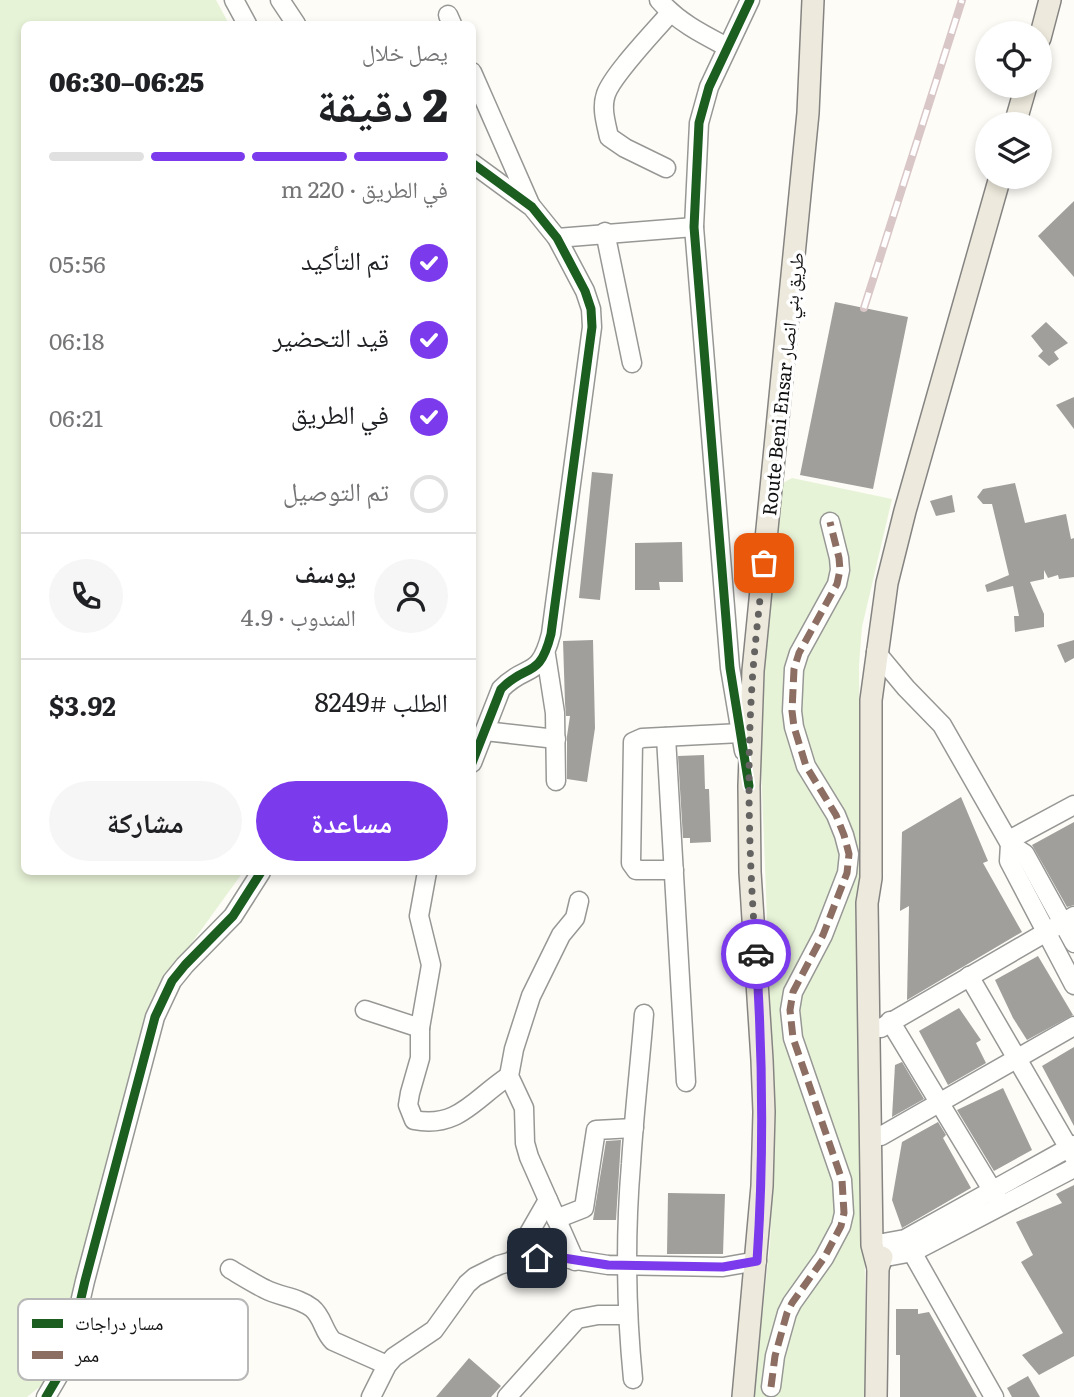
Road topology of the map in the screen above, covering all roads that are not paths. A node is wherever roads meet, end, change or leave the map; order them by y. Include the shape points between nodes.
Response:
1 (234, 0) edge
2 (280, 0) edge
3 (750, 0) edge
4 (813, 0) edge
5 (1050, 0) edge
6 (665, 6) edge
7 (245, 21) edge
8 (294, 21) edge
9 (1044, 21) edge
10 (727, 47) junction
11 (476, 81) edge
12 (476, 166) edge
13 (666, 168) dead end
14 (997, 189) edge
15 (532, 207) junction
16 (694, 227) junction
17 (605, 232) junction
18 (557, 237) junction
19 (632, 363) dead end
20 (830, 522) dead end
21 (876, 652) junction
22 (546, 655) junction
23 (485, 731) junction
24 (741, 733) junction
25 (666, 737) junction
26 (556, 739) junction
27 (476, 752) edge
28 (556, 781) dead end
29 (749, 786) junction
30 (1074, 806) edge
31 (1010, 842) junction
32 (674, 870) junction
33 (259, 875) edge
34 (426, 875) edge
35 (872, 878) junction
36 (579, 901) dead end
37 (1069, 919) edge
38 (1047, 933) junction
39 (1074, 943) edge
40 (969, 976) junction
41 (1074, 985) edge
42 (365, 1010) dead end
43 (644, 1014) dead end
44 (886, 1024) junction
45 (1074, 1026) edge
46 (419, 1028) junction
47 (1017, 1059) junction
48 (509, 1076) junction
49 (686, 1082) dead end
50 (940, 1102) junction
51 (634, 1128) junction
52 (881, 1136) junction
53 (1072, 1150) edge
54 (1074, 1168) edge
55 (992, 1190) junction
56 (548, 1200) junction
57 (1002, 1207) junction
58 (556, 1219) junction
59 (909, 1246) junction
60 (878, 1255) junction
61 (513, 1261) junction
62 (575, 1261) junction
63 (757, 1261) junction
64 (628, 1265) junction
65 (230, 1269) dead end
66 (81, 1299) edge
67 (628, 1315) junction
68 (387, 1365) junction
69 (633, 1379) dead end
70 (57, 1380) edge
71 (771, 1387) dead end
72 (46, 1397) edge
73 (371, 1397) edge
74 (507, 1397) edge
75 (743, 1397) edge
76 (876, 1397) edge
77 (994, 1397) edge

1 - 7 street
2 - 8 street
3 - 10 street
4 - 29 main road, Route Beni Ensar طريق بني انصار via 808,113 753,671
5 - 9 main road
6 - 10 street via 691,28
6 - 13 street via 606,94 603,116 609,137
10 - 16 street via 699,123
11 - 15 street
12 - 15 street
14 - 21 main road via 905,511
15 - 18 street
16 - 17 street
16 - 24 street via 730,668
17 - 18 street
17 - 19 street
18 - 22 street via 584,291 592,327
20 - 71 street via 840,570 837,584 799,653 792,711 806,766 844,835 848,873 793,992 790,1010 793,1038 842,1180 844,1213 828,1251 787,1313
21 - 31 street via 942,725
21 - 35 main road via 871,700
22 - 23 street via 532,670 501,689
22 - 26 street
23 - 26 street
23 - 27 street
24 - 25 street
24 - 29 street
25 - 32 street
25 - 32 street via 633,742 631,863 635,870
26 - 28 street
29 - 63 main road, Route Beni Ensar طريق بني انصار via 764,1112
30 - 31 street
31 - 37 street via 1025,854
31 - 38 street via 1009,861
32 - 49 street
33 - 66 street via 233,916 172,981 155,1017
34 - 46 street via 419,916 431,965
35 - 44 main road
35 - 60 main road via 867,903
36 - 48 street via 575,918 561,935 527,1005
37 - 38 street
37 - 39 street
38 - 40 street
38 - 41 street
40 - 44 street
40 - 47 street
42 - 46 street
43 - 51 street
44 - 50 street
44 - 52 main road
45 - 47 street
46 - 48 street via 419,1058 408,1105 414,1120 452,1118
47 - 50 street
47 - 53 street
48 - 56 street via 524,1108 529,1157
50 - 52 street
50 - 55 street
51 - 58 street via 596,1130 584,1208
51 - 64 street
52 - 60 main road
53 - 55 street
54 - 57 street
55 - 57 street
55 - 59 street
56 - 58 street
56 - 61 street
57 - 59 street
58 - 62 street
59 - 60 street
59 - 77 street
60 - 76 main road
61 - 62 street via 557,1257
61 - 68 street via 475,1277 434,1330
62 - 64 street
63 - 64 street via 723,1267
63 - 75 main road, Route Beni Ensar طريق بني انصار
64 - 67 street
65 - 68 street via 307,1305 333,1341
67 - 69 street
67 - 74 street via 577,1319
68 - 73 street
70 - 72 street

